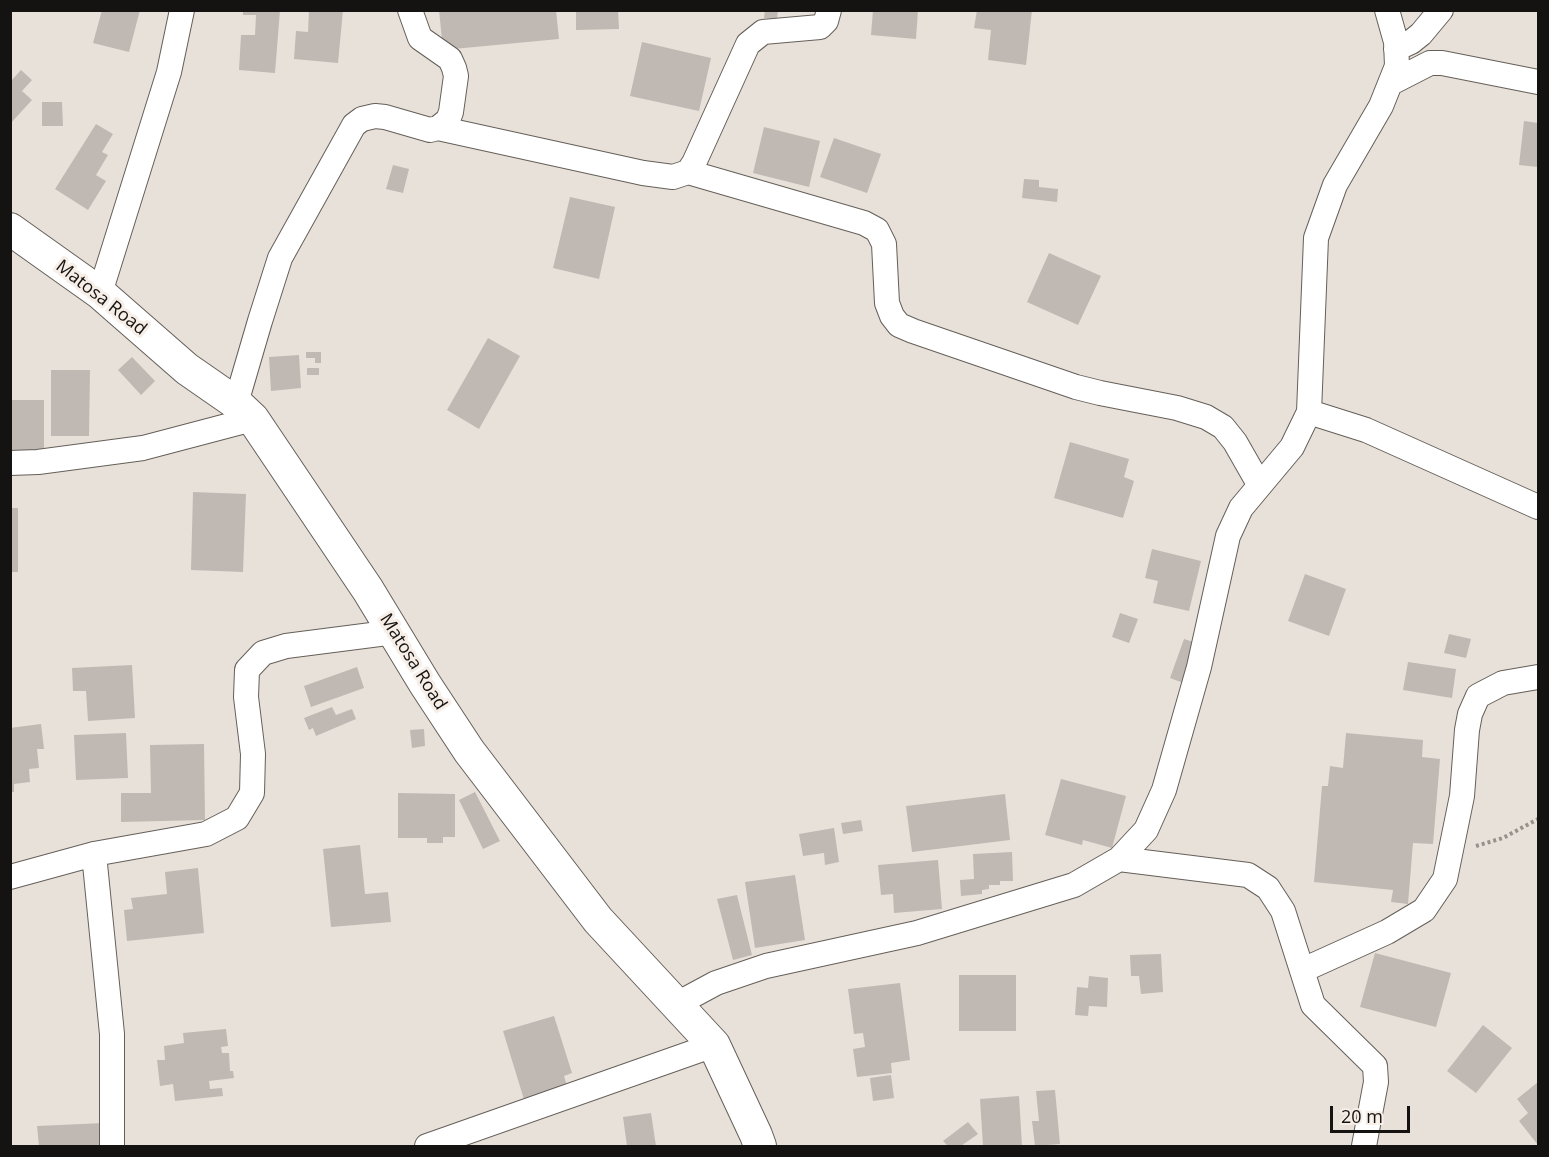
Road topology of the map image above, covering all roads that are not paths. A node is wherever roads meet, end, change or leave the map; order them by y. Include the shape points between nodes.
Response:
1 (410, 10) edge
2 (829, 10) edge
3 (1387, 10) edge
4 (1441, 10) edge
5 (183, 11) edge
6 (1396, 50) junction
7 (1539, 82) edge
8 (1391, 83) junction
9 (438, 128) junction
10 (688, 172) junction
11 (10, 229) edge
12 (100, 293) junction
13 (244, 411) junction
14 (1309, 412) junction
15 (10, 463) edge
16 (1259, 484) junction
17 (1539, 507) edge
18 (395, 632) junction
19 (1539, 677) edge
20 (94, 854) junction
21 (1119, 859) junction
22 (10, 877) edge
23 (1303, 970) junction
24 (677, 1004) junction
25 (714, 1045) junction
26 (112, 1146) edge
27 (427, 1146) edge
28 (760, 1146) edge
29 (1364, 1146) edge

1 - 9 street via 420,38 450,59 456,76 451,112
2 - 10 street via 820,27 763,32 748,44
3 - 6 street
4 - 6 street via 1421,34
5 - 12 street via 169,72
6 - 8 street via 1397,66
7 - 8 street via 1430,63
8 - 14 street via 1335,185 1316,238
9 - 10 street via 643,173 673,177
9 - 13 street via 430,130 375,116 354,125 280,258 260,321
10 - 16 street via 877,230 884,244 887,303 899,325 1076,387 1206,417 1223,427 1235,442
11 - 12 street, Matosa Road
12 - 13 street, Matosa Road via 187,369
13 - 15 street via 143,448
13 - 18 street, Matosa Road via 329,530
14 - 16 street via 1292,447
14 - 17 street via 1366,430
16 - 21 street via 1240,508 1228,536 1199,667 1164,790 1146,830
18 - 20 street via 286,646 263,653 247,670 252,793 237,818 206,834
18 - 24 street, Matosa Road via 469,751 598,920
19 - 23 street via 1503,683 1478,696 1467,730 1462,796 1445,879 1424,910 1387,932
20 - 22 street
20 - 26 street via 112,1034
21 - 23 street via 1248,875 1268,888 1283,911
21 - 24 street via 1074,885 917,933 765,966 716,983
23 - 29 street via 1313,1005 1375,1066 1376,1082
24 - 25 street, Matosa Road
25 - 27 street
25 - 28 street, Matosa Road

